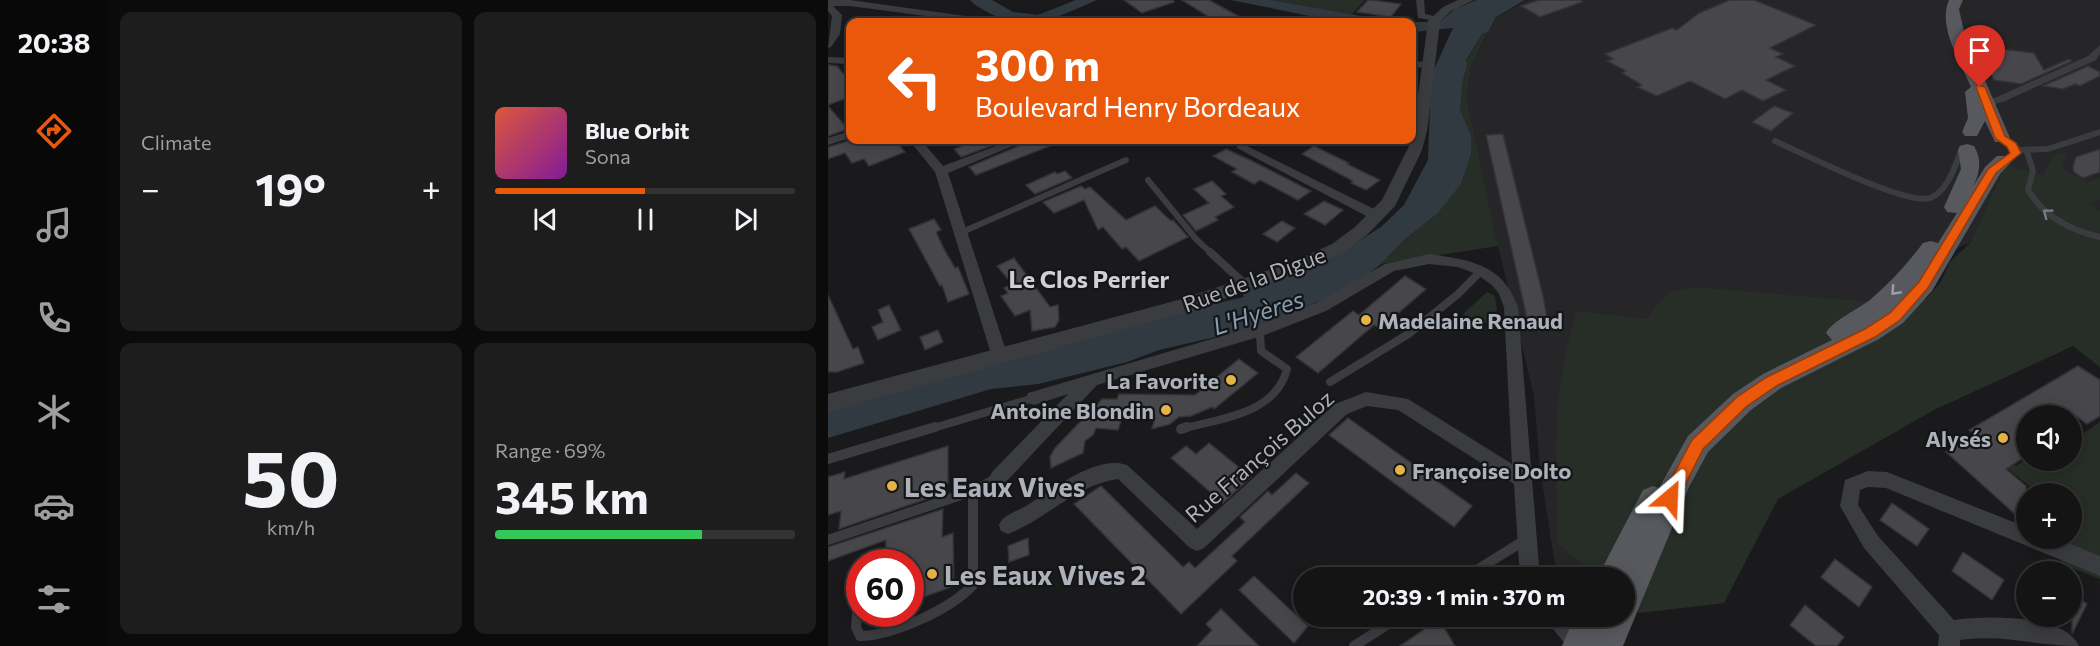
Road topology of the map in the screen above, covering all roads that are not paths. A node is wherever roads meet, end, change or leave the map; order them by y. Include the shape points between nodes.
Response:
1 (1420, 0) edge
2 (1468, 0) edge
3 (1945, 0) edge
4 (1951, 0) edge
5 (1956, 0) edge
6 (828, 4) edge
7 (950, 18) edge
8 (1434, 24) junction
9 (1951, 31) junction
10 (828, 45) edge
11 (2100, 48) edge
12 (828, 60) edge
13 (846, 61) edge
14 (1416, 64) edge
15 (1427, 65) junction
16 (1987, 103) junction
17 (1416, 131) edge
18 (2100, 132) edge
19 (846, 135) edge
20 (1775, 141) dead end
21 (828, 142) edge
22 (1967, 143) junction
23 (918, 144) edge
24 (1011, 144) edge
25 (1412, 144) edge
26 (1241, 146) dead end
27 (2012, 150) junction
28 (1126, 160) dead end
29 (941, 171) junction
30 (1148, 180) dead end
31 (1377, 216) junction
32 (960, 233) junction
33 (2100, 237) edge
34 (1481, 271) junction
35 (1246, 285) junction
36 (1260, 331) junction
37 (1000, 357) junction
38 (1092, 380) junction
39 (1330, 382) dead end
40 (1034, 398) joint
41 (828, 403) edge
42 (1181, 429) dead end
43 (828, 459) edge
44 (998, 478) joint
45 (1523, 480) junction
46 (973, 491) junction
47 (1641, 522) junction
48 (1008, 525) dead end
49 (2016, 532) edge
50 (1527, 539) junction
51 (828, 540) edge
52 (2059, 549) edge
53 (2100, 566) edge
54 (1482, 567) edge
55 (1529, 567) edge
56 (1618, 567) edge
57 (1628, 567) edge
58 (1635, 578) edge
59 (924, 615) edge
60 (856, 627) edge
61 (894, 627) edge
62 (1384, 627) edge
63 (1570, 627) edge
64 (1597, 627) edge
65 (1605, 627) edge
66 (1949, 639) edge
67 (1588, 641) edge
68 (1354, 646) edge
69 (2068, 646) edge

1 - 8 street via 1421,15
2 - 8 street via 1447,9
3 - 9 main road via 1942,19
4 - 9 lane
5 - 9 main road
6 - 7 street via 850,3
6 - 10 street via 837,15 837,25
8 - 15 street, Rue de la Digue
9 - 16 main road
9 - 22 main road via 1975,97 1977,118
11 - 16 street via 2092,58
12 - 13 street
14 - 15 street
15 - 17 street, Rue de la Digue
16 - 27 main road
18 - 27 lane via 2042,151
19 - 21 street
20 - 22 lane via 1882,189 1920,200 1930,198 1946,182
22 - 27 main road via 1989,159
22 -> 47 main road via 1971,169 1968,179 1936,240 1915,269 1887,300 1864,317 1746,381 1709,414 1687,438
23 - 29 street
24 - 29 street
25 - 31 street, Rue de la Digue via 1399,183
26 - 31 street
33 -> 27 lane via 2069,228 2033,201 2028,190 2033,171
27 - 58 main road via 1992,171 1924,285 1895,317 1773,381 1742,402 1698,444
28 - 32 lane
29 - 32 street
30 - 35 lane via 1196,239
31 - 35 street, Rue de la Digue via 1338,248
32 - 37 street
34 - 36 street via 1444,260 1402,263 1321,307
34 - 39 lane via 1410,333
34 - 45 street via 1497,281 1511,307
35 - 37 street, Rue de la Digue
36 - 38 street
36 - 42 lane via 1261,351 1287,369 1283,386 1258,408
37 - 41 street, Rue de la Digue
38 - 40 street
38 - 44 street
40 - 43 lane
44 - 46 lane
45 - 48 street, Rue François Buloz via 1402,404 1366,399 1341,409 1197,542 1121,471 1081,480 1026,518
45 - 50 street
46 - 51 lane
46 - 59 lane via 972,585 949,606
47 - 56 main road
47 - 57 street
49 - 66 street via 1887,480 1866,478 1851,486 1849,506 1871,542
50 - 54 lane
50 - 55 street
52 - 53 street
60 - 61 lane via 860,636 870,636
62 - 68 lane
63 - 67 street
64 - 67 street
65 - 67 main road
66 - 69 street via 1986,626 2025,629

